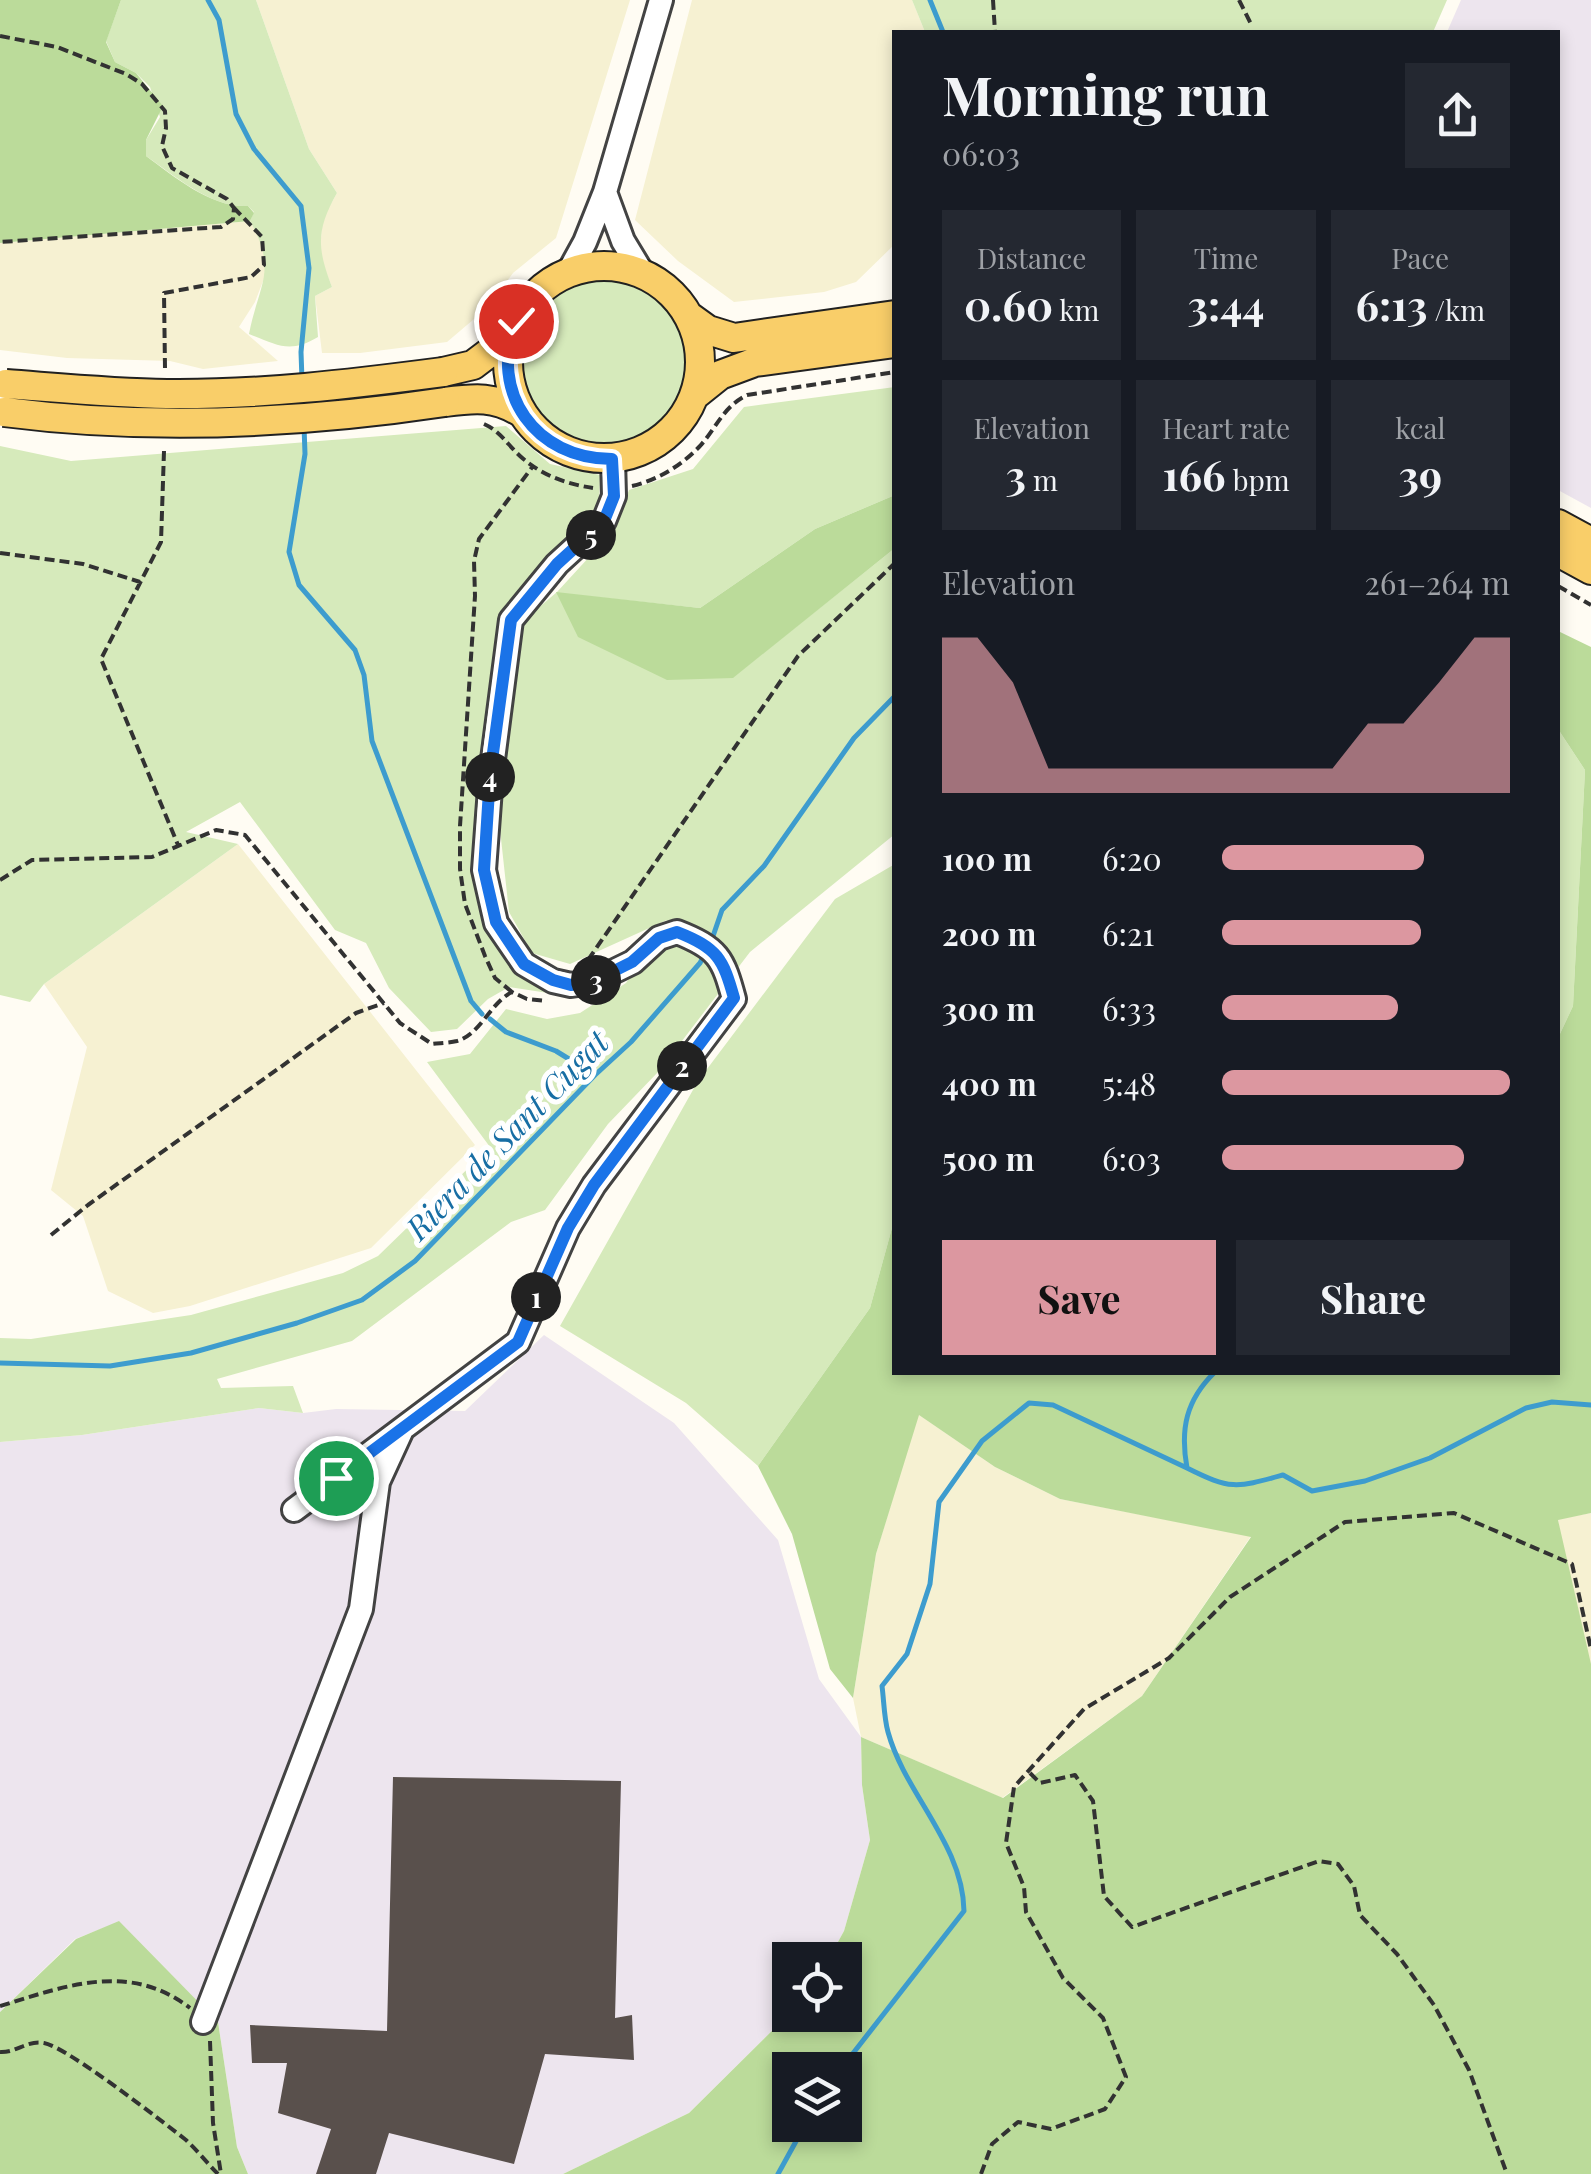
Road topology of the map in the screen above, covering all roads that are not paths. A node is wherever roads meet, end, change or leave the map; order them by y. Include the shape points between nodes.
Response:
1 (661, 0) edge
2 (606, 192) junction
3 (568, 272) junction
4 (643, 274) junction
5 (690, 317) junction
6 (887, 330) edge
7 (510, 336) junction
8 (695, 395) junction
9 (3, 398) edge
10 (522, 414) junction
11 (612, 459) junction
12 (1560, 525) edge
13 (1591, 542) edge
14 (1560, 553) edge
15 (1591, 570) edge
16 (409, 1421) junction
17 (294, 1510) dead end
18 (203, 2022) road end

1 - 2 street
2 - 3 street
2 - 4 street
3 - 4 main road via 605,266
3 - 7 main road via 538,292
4 - 5 main road via 668,290
5 - 6 main road via 708,330 747,338
5 - 8 main road via 701,358
6 - 8 main road via 755,362 720,375
7 - 9 main road, bridge via 473,365 443,372 206,394
7 - 10 main road via 509,377
8 - 11 main road via 669,434
9 - 10 main road, bridge via 93,422 209,424 489,398
10 - 11 main road via 553,444
11 - 16 street via 614,496 604,521 511,620 484,870 496,922 524,964 553,980 592,982 677,932 723,960 734,998 594,1185 518,1342
12 - 13 main road
14 - 15 main road
16 - 17 street
16 - 18 street via 378,1482 361,1609

